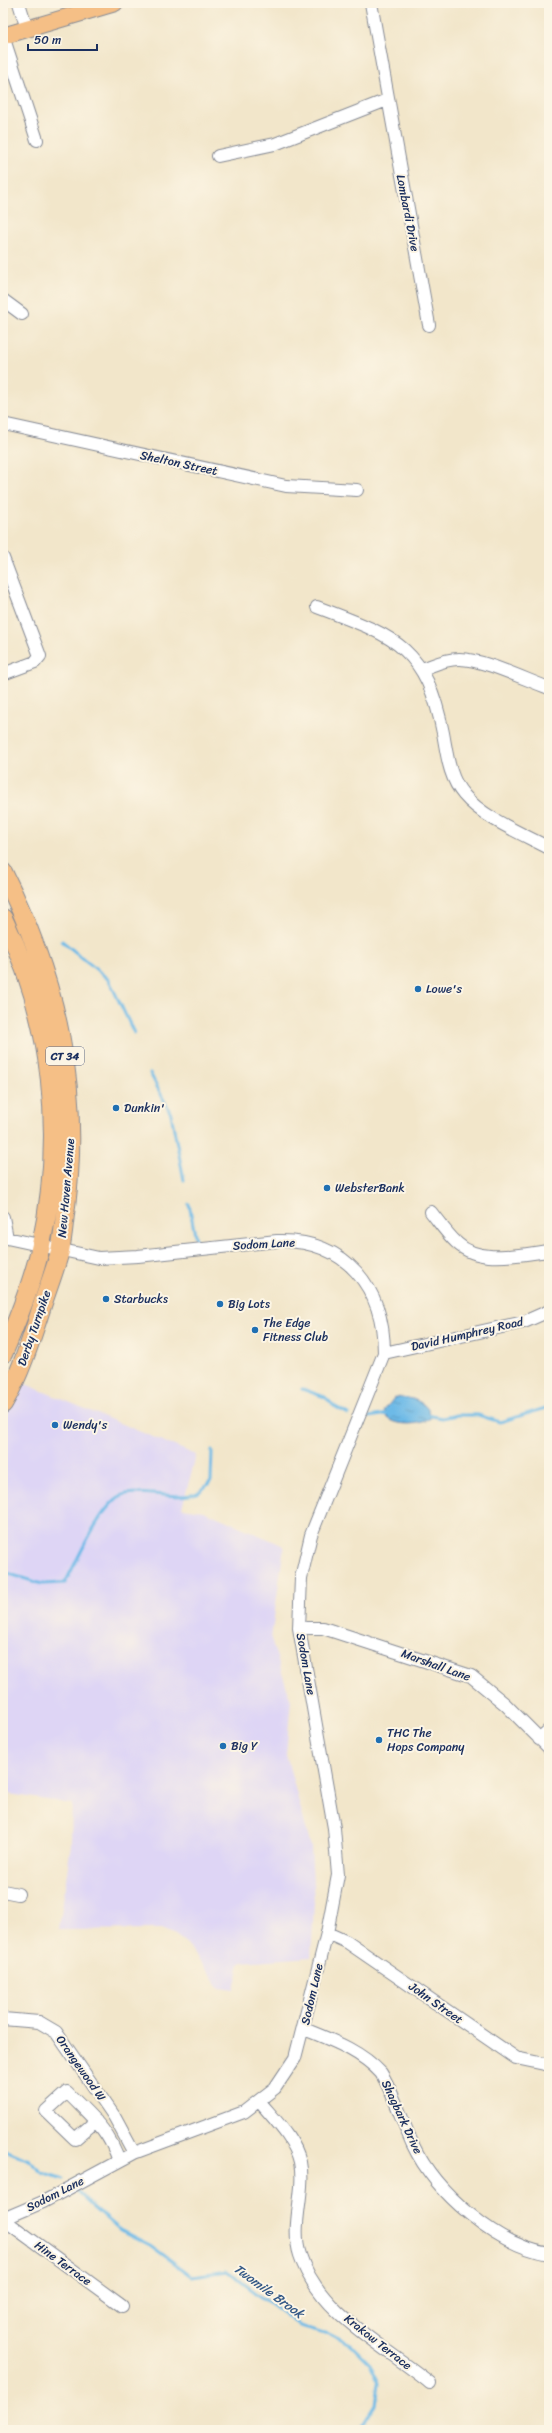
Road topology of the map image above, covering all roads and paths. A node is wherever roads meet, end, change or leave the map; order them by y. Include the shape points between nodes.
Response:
1 (19, 3) edge
2 (115, 3) edge
3 (371, 3) edge
4 (27, 29) junction
5 (3, 36) edge
6 (387, 100) junction
7 (37, 140) dead end
8 (218, 156) dead end
9 (3, 300) edge
10 (22, 314) dead end
11 (429, 326) dead end
12 (3, 424) edge
13 (357, 490) dead end
14 (3, 558) edge
15 (316, 607) dead end
16 (422, 669) junction
17 (3, 674) edge
18 (549, 688) edge
19 (549, 848) edge
20 (3, 872) edge
21 (3, 918) edge
22 (431, 1212) dead end
23 (3, 1217) edge
24 (5, 1242) edge
25 (40, 1246) junction
26 (60, 1251) junction
27 (549, 1252) edge
28 (549, 1311) edge
29 (384, 1353) junction
30 (3, 1354) edge
31 (3, 1404) edge
32 (299, 1628) junction
33 (549, 1730) edge
34 (539, 1739) junction
35 (549, 1748) edge
36 (3, 1891) edge
37 (18, 1894) dead end
38 (327, 1933) junction
39 (3, 2019) edge
40 (304, 2029) junction
41 (549, 2065) edge
42 (260, 2102) junction
43 (96, 2121) dead end
44 (134, 2153) junction
45 (119, 2161) junction
46 (3, 2219) edge
47 (549, 2254) edge
48 (122, 2306) dead end
49 (430, 2383) dead end

1 - 4 street
2 - 4 main road
3 - 6 street, Lombardi Drive
4 - 5 main road
5 - 7 street
6 - 8 street via 275,144
6 - 11 street, Lombardi Drive
9 - 10 street
12 - 13 street, Shelton Street via 286,486
14 - 17 street via 40,656 35,662
15 - 16 street via 370,627 401,646
16 - 18 street via 443,661 459,659 483,664
16 - 19 street via 438,709 449,766 464,796 480,811
20 - 26 highway, New Haven Avenue / CT 34 via 28,923 48,980 65,1055 71,1121 70,1158
21 - 25 highway, New Haven Avenue / CT 34 via 30,983 48,1062 52,1121 50,1188
22 - 27 street via 456,1243 473,1253 488,1256
23 - 24 street
24 - 25 street, Sodom Lane
25 - 26 street, Sodom Lane
25 - 30 highway, Derby Turnpike / CT 34 via 18,1319
26 - 29 street, Sodom Lane via 99,1258 278,1241 296,1241 317,1246 355,1269 366,1284 376,1301 382,1323
26 - 31 highway, Derby Turnpike / CT 34 via 12,1389
28 - 29 street, David Humphrey Road via 524,1322
29 - 32 street, Sodom Lane via 311,1535 301,1578
32 - 34 street, Marshall Lane via 323,1628 471,1676 505,1704
32 - 38 street, Sodom Lane via 334,1828 338,1875
33 - 34 street
34 - 35 street, Marshall Lane
36 - 37 street
38 - 40 street, Sodom Lane
38 - 41 street, John Street via 347,1942 516,2058
39 - 44 street, Orangewood W via 39,2022 56,2032 114,2116
40 - 42 street, Sodom Lane via 295,2058 286,2074
40 - 47 street, Shagbark Drive via 354,2051 381,2073 422,2159 462,2207 512,2243
42 - 44 street, Sodom Lane via 244,2112
42 - 49 street, Krakow Terrace via 298,2154 301,2174 298,2248 304,2264 326,2300
43 - 45 street via 111,2138
44 - 45 street, Sodom Lane
45 - 46 street, Sodom Lane via 43,2202
46 - 48 street, Hine Terrace

